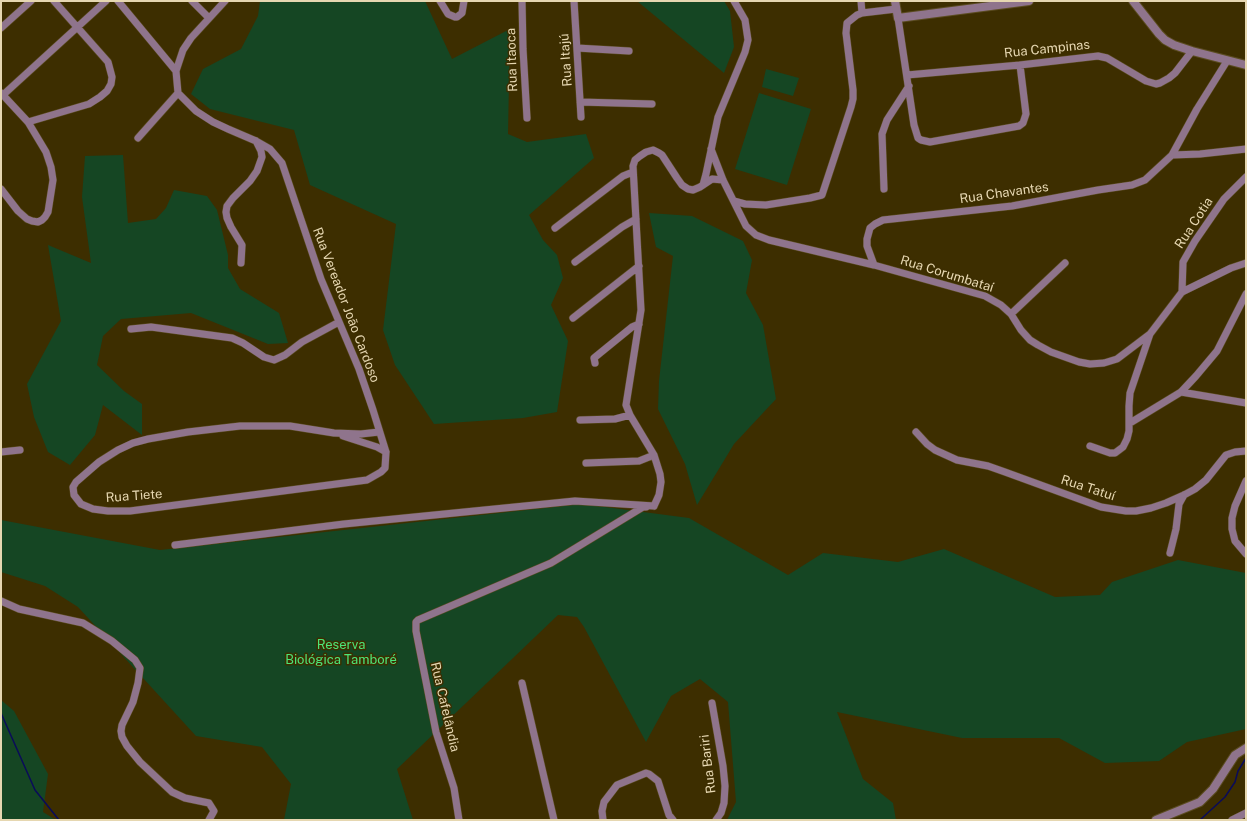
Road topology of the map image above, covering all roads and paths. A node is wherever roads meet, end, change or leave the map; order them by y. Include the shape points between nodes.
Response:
1 (31, 1) edge
2 (54, 1) edge
3 (106, 1) edge
4 (118, 1) edge
5 (192, 1) edge
6 (225, 1) edge
7 (440, 1) edge
8 (464, 1) edge
9 (522, 1) edge
10 (574, 1) edge
11 (734, 1) edge
12 (861, 1) edge
13 (1029, 1) edge
14 (1134, 2) edge
15 (895, 5) edge
16 (862, 13) junction
17 (209, 18) junction
18 (898, 18) junction
19 (1, 28) edge
20 (77, 28) junction
21 (577, 48) junction
22 (629, 51) dead end
23 (1192, 51) junction
24 (1227, 61) junction
25 (1020, 65) junction
26 (1246, 65) edge
27 (176, 71) junction
28 (907, 75) junction
29 (909, 86) junction
30 (178, 93) junction
31 (2, 94) edge
32 (580, 102) junction
33 (652, 104) dead end
34 (581, 117) dead end
35 (527, 118) dead end
36 (28, 122) junction
37 (138, 138) dead end
38 (256, 141) junction
39 (711, 149) junction
40 (1246, 149) edge
41 (1172, 155) junction
42 (633, 172) junction
43 (1246, 177) edge
44 (723, 180) junction
45 (702, 185) junction
46 (1, 189) edge
47 (884, 189) dead end
48 (734, 201) junction
49 (636, 219) junction
50 (555, 228) dead end
51 (575, 262) dead end
52 (241, 263) dead end
53 (1065, 263) dead end
54 (1246, 263) edge
55 (874, 265) junction
56 (640, 266) junction
57 (1182, 292) junction
58 (1246, 294) edge
59 (1011, 314) junction
60 (573, 318) dead end
61 (339, 322) junction
62 (639, 324) junction
63 (131, 329) dead end
64 (1150, 334) junction
65 (621, 336) junction
66 (635, 342) junction
67 (595, 363) dead end
68 (1181, 392) junction
69 (1246, 403) edge
70 (630, 415) junction
71 (580, 420) dead end
72 (1130, 423) junction
73 (380, 432) junction
74 (916, 432) dead end
75 (334, 433) junction
76 (1090, 446) dead end
77 (20, 450) dead end
78 (1, 452) edge
79 (386, 452) junction
80 (1246, 452) edge
81 (654, 455) junction
82 (586, 463) dead end
83 (367, 480) joint
84 (1246, 481) edge
85 (1184, 495) junction
86 (654, 506) junction
87 (175, 546) dead end
88 (1170, 553) dead end
89 (1246, 554) edge
90 (1, 601) edge
91 (522, 683) dead end
92 (712, 703) dead end
93 (1246, 748) edge
94 (1246, 813) edge
95 (210, 820) edge
96 (459, 820) edge
97 (554, 820) edge
98 (603, 820) edge
99 (672, 820) edge
100 (716, 820) edge
101 (1156, 820) edge
102 (1232, 820) edge

1 - 19 street
2 - 20 street
3 - 20 street
4 - 27 street
5 - 17 street
6 - 17 street
7 - 8 street via 445,10 454,17 459,16
9 - 35 street, Rua Itaoca
10 - 21 street, Rua Itajú
11 - 39 street via 745,20 748,40 718,117
12 - 16 street
13 - 18 street
14 - 23 street via 1165,40
15 - 16 street
15 - 18 street
16 - 48 street via 847,23 853,99 822,195 766,205
17 - 27 street via 183,50
18 - 28 street
20 - 31 street
20 - 36 street via 108,62 112,77 107,91 89,104
21 - 22 street
21 - 32 street, Rua Itajú
23 - 24 street
23 - 25 street, Rua Campinas via 1175,73 1156,84 1103,57
24 - 26 street
24 - 41 street, Rua Chavantes
25 - 28 street, Rua Campinas
25 - 29 street via 1026,114 1023,123 1014,128 930,142 921,140 916,131
27 - 30 street
28 - 29 street
29 - 47 street via 887,120 882,134
30 - 37 street
30 - 38 street, Rua Vereador João Cardoso via 196,111 213,122
31 - 36 street
32 - 33 street
32 - 34 street, Rua Itajú
36 - 46 street via 46,152 51,167 53,180 45,218 38,222 27,219
38 - 52 street via 262,157 257,171 233,198 226,212 231,227 242,245
38 - 61 street, Rua Vereador João Cardoso via 270,149 282,163 321,279
39 - 44 street, Rua Corumbataí
39 - 45 street
40 - 41 street
41 - 55 street, Rua Chavantes via 1145,180 1132,185 1012,206 883,220 870,228 867,239
42 - 45 street via 634,163 640,156 649,151 656,151 662,155 685,188 693,190
42 - 49 street
42 - 50 street via 623,176
43 - 57 street, Rua Cotia via 1224,199 1183,262
44 - 45 street via 712,179
44 - 48 street, Rua Corumbataí
48 - 55 street, Rua Corumbataí via 746,226 756,235
49 - 51 street
49 - 56 street
53 - 59 street
54 - 57 street
55 - 59 street, Rua Corumbataí via 985,296
56 - 60 street
56 - 62 street
57 - 64 street
58 - 68 street via 1217,351
59 - 64 street, Rua Corumbataí via 1030,340 1051,352 1085,363 1104,363 1117,359
61 - 63 street via 302,342 285,356 274,360 232,338 152,327
61 - 73 street, Rua Vereador João Cardoso via 359,369
62 - 65 street
62 - 66 street
64 - 72 street via 1130,393
65 - 66 street via 629,337
65 - 67 street via 594,358
66 - 70 street via 626,405
68 - 69 street
68 - 72 street
70 - 71 street via 615,419
70 - 81 street
72 - 76 street via 1127,439 1119,451 1110,453
73 - 75 street, Rua Tiete
73 - 79 street, Rua Vereador João Cardoso
74 - 85 street, Rua Tatuí via 935,450 957,460 988,466 1101,507 1136,511
75 - 79 street, Rua Tiete
75 - 83 street, Rua Tiete via 290,426 240,426 148,439 118,450 99,462 76,482 73,487 74,495 81,504 93,509 108,512 130,511
77 - 78 street
79 - 83 street, Rua Vereador João Cardoso via 385,468
80 - 85 street, Rua Tatuí via 1226,454 1206,480
81 - 82 street via 639,462
81 - 86 street via 661,482
84 - 89 street via 1232,518 1235,541
85 - 88 street
86 - 87 street via 575,501 344,524
86 - 96 street, Rua Cafelândia via 643,507 551,562 423,616 416,622 436,732 454,788
90 - 95 street via 20,609 83,623 112,641 135,660 140,668 138,683 133,702 122,725 122,737 140,762 172,792 185,798 209,803 214,811
91 - 97 street
92 - 100 street, Rua Bariri via 725,786 724,803
93 - 101 street via 1235,755 1213,789 1200,802
94 - 102 street
98 - 99 street via 604,802 616,785 646,773 658,781

